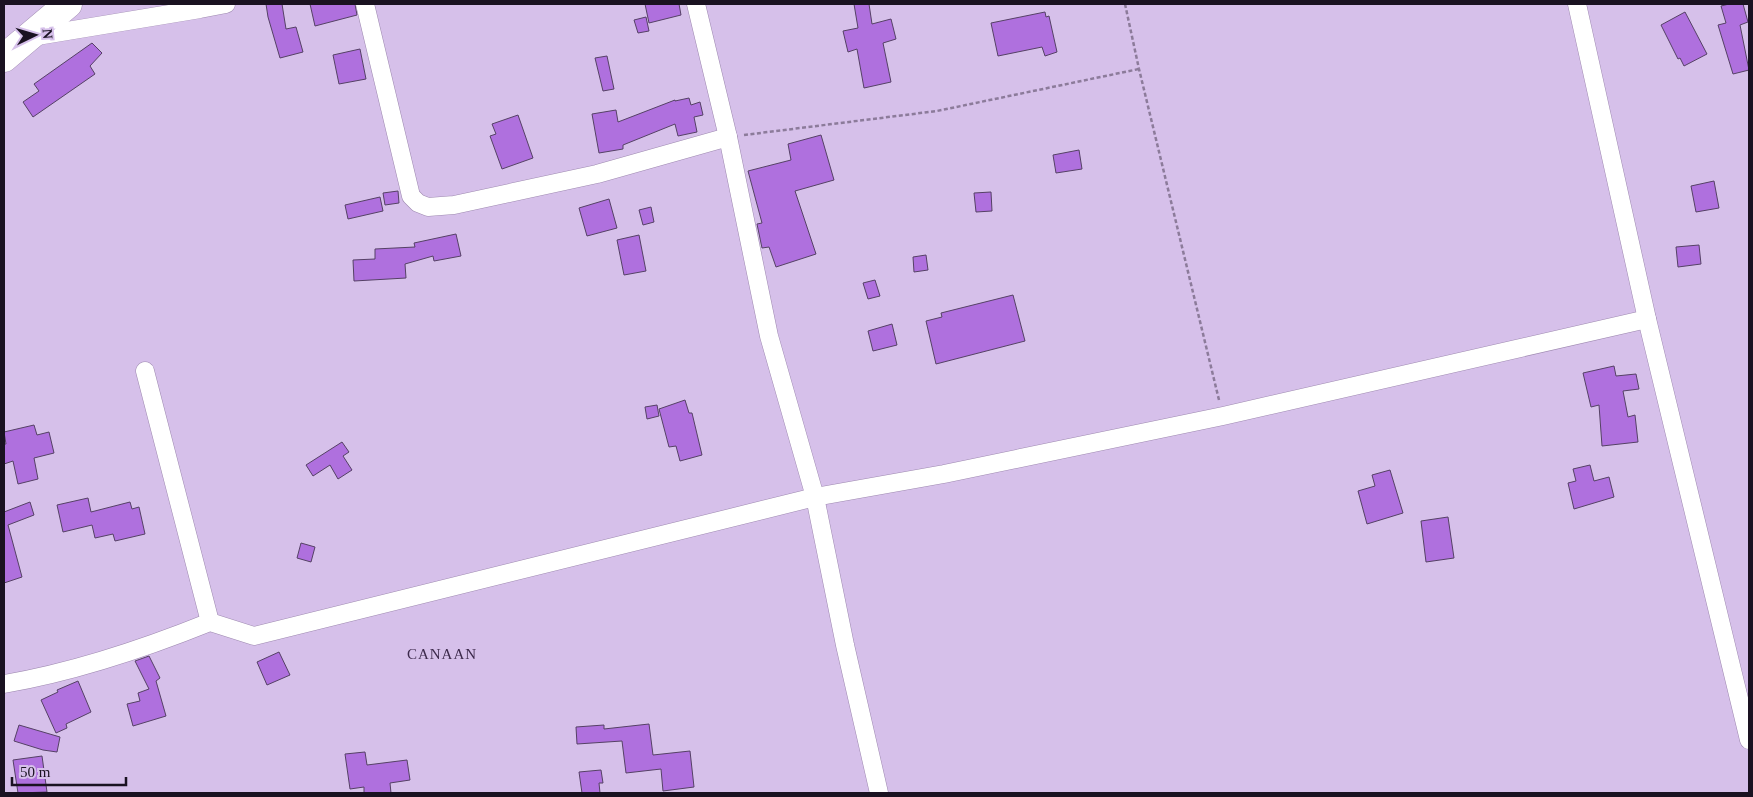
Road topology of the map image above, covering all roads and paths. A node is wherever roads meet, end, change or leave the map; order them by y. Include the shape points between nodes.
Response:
1 (226, 4) edge
2 (365, 4) edge
3 (696, 4) edge
4 (1125, 4) edge
5 (1577, 4) edge
6 (59, 9) edge
7 (28, 37) junction
8 (4, 58) edge
9 (1139, 69) junction
10 (728, 137) junction
11 (1647, 319) junction
12 (145, 372) dead end
13 (1223, 416) junction
14 (815, 497) junction
15 (210, 622) junction
16 (4, 684) edge
17 (1749, 740) edge
18 (879, 793) edge

1 - 7 street
2 - 10 street via 411,196 428,207 454,205 597,174
3 - 10 street
4 - 9 path
5 - 11 street
6 - 7 main road
7 - 8 main road
9 - 10 path via 937,111
9 - 13 path
10 - 14 street via 769,336
11 - 13 street
11 - 17 street
12 - 15 street
13 - 14 street via 944,474
14 - 15 street via 254,636
14 - 18 street
15 - 16 street via 128,652 44,677

